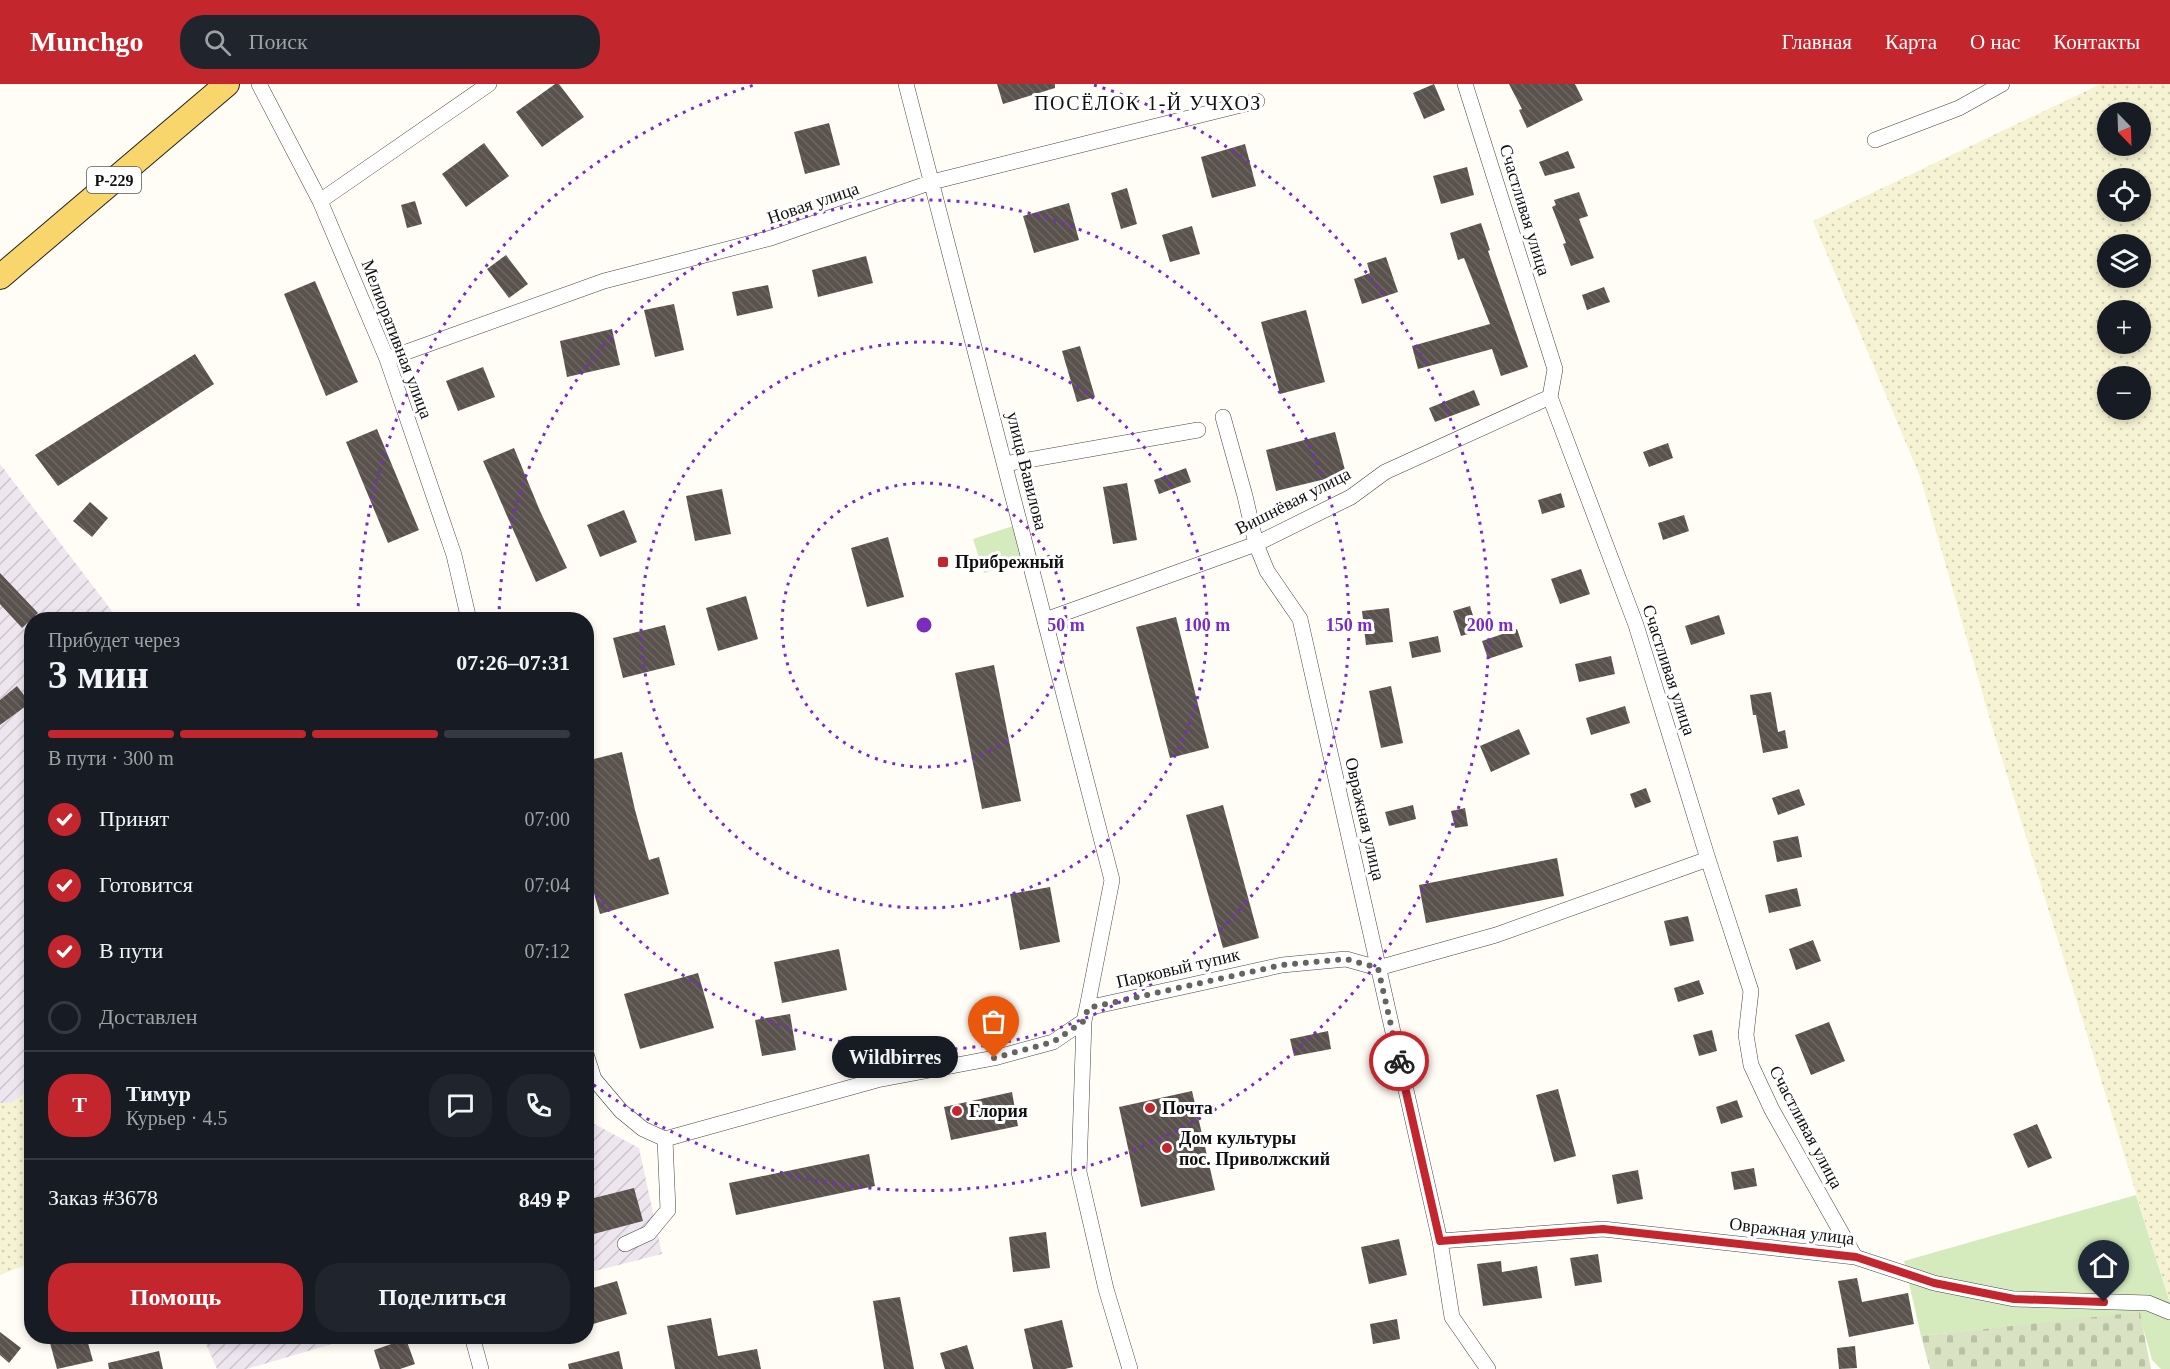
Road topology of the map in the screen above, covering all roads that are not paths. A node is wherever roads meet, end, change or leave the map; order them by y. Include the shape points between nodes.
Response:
1 (227, 84) edge
2 (259, 84) edge
3 (489, 84) edge
4 (906, 84) edge
5 (1465, 84) edge
6 (2002, 84) edge
7 (1257, 101) dead end
8 (1875, 140) dead end
9 (932, 183) junction
10 (320, 201) junction
11 (0, 277) edge
12 (387, 358) junction
13 (1550, 397) junction
14 (1223, 417) dead end
15 (1198, 430) dead end
16 (1005, 464) junction
17 (1256, 544) junction
18 (467, 612) edge
19 (1045, 620) junction
20 (1708, 859) junction
21 (1378, 968) junction
22 (1086, 1014) junction
23 (594, 1079) edge
24 (665, 1139) junction
25 (1440, 1241) junction
26 (625, 1244) dead end
27 (1856, 1257) junction
28 (2170, 1312) edge
29 (474, 1344) edge
30 (481, 1369) edge
31 (1131, 1369) edge
32 (1488, 1369) edge

1 - 11 main road, Р-229
2 - 10 street, Мелиоративная улица
3 - 10 street
4 - 9 street, улица Вавилова
5 - 13 street, Счастливая улица via 1555,369
6 - 8 street via 1959,108
7 - 9 street, Новая улица
9 - 12 street, Новая улица via 771,238 604,281
9 - 16 street, улица Вавилова
10 - 12 street, Мелиоративная улица
12 - 18 street, Мелиоративная улица via 454,555
13 - 17 street, Вишнёвая улица via 1385,472 1351,497
13 - 20 street, Счастливая улица via 1636,625
14 - 17 street, Овражная улица
15 - 16 street
16 - 19 street, улица Вавилова
17 - 19 street, Вишнёвая улица
17 - 21 street, Овражная улица via 1267,571 1300,619
19 - 22 street, улица Вавилова via 1112,880
20 - 21 street via 1496,935
20 - 27 street, Счастливая улица via 1751,991 1746,1035 1751,1065 1772,1110
21 - 22 street, Парковый тупик via 1346,959 1282,965
21 - 25 street, Овражная улица
22 - 24 street, Парковый тупик via 1053,1042 994,1058 877,1080
22 - 31 street, улица Вавилова via 1079,1172 1106,1289
23 - 24 street via 621,1111
24 - 26 street via 668,1210 649,1233
25 - 27 street, Овражная улица via 1603,1229
25 - 32 street, Овражная улица via 1452,1317
27 - 28 street, Овражная улица via 1934,1283 2014,1299 2148,1303
29 - 30 street

